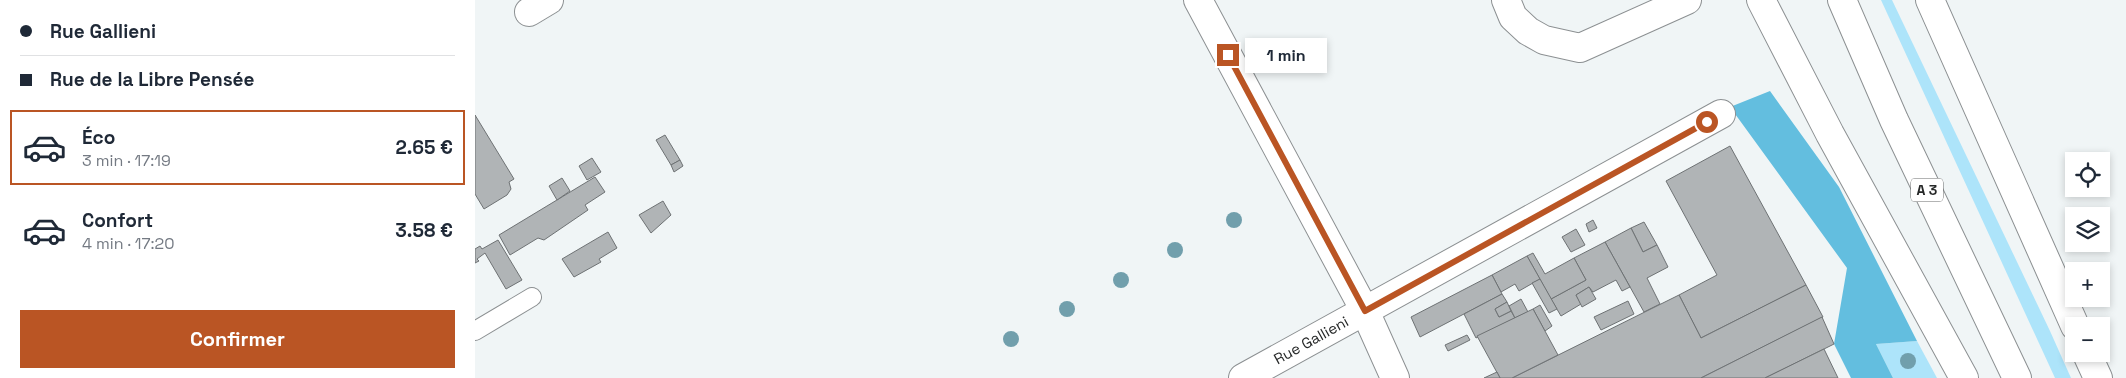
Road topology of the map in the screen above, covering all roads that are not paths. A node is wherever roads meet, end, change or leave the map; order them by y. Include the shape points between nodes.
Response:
1 (1198, 0) edge
2 (1505, 0) edge
3 (1687, 0) edge
4 (1761, 0) edge
5 (1842, 0) edge
6 (1930, 0) edge
7 (1721, 114) dead end
8 (532, 297) dead end
9 (1365, 311) junction
10 (2071, 317) edge
11 (475, 330) edge
12 (2091, 362) edge
13 (1243, 378) edge
14 (1395, 378) edge
15 (1964, 378) edge
16 (2017, 378) edge
17 (2098, 378) edge

1 - 9 main road
2 - 3 main road via 1513,17 1543,40 1580,48
4 - 15 main road via 1830,134
5 - 16 main road, A 3 via 1894,120
6 - 10 main road
7 - 9 main road, Rue Gallieni
8 - 11 lane
9 - 13 main road, Rue Gallieni
9 - 14 main road
12 - 17 main road

